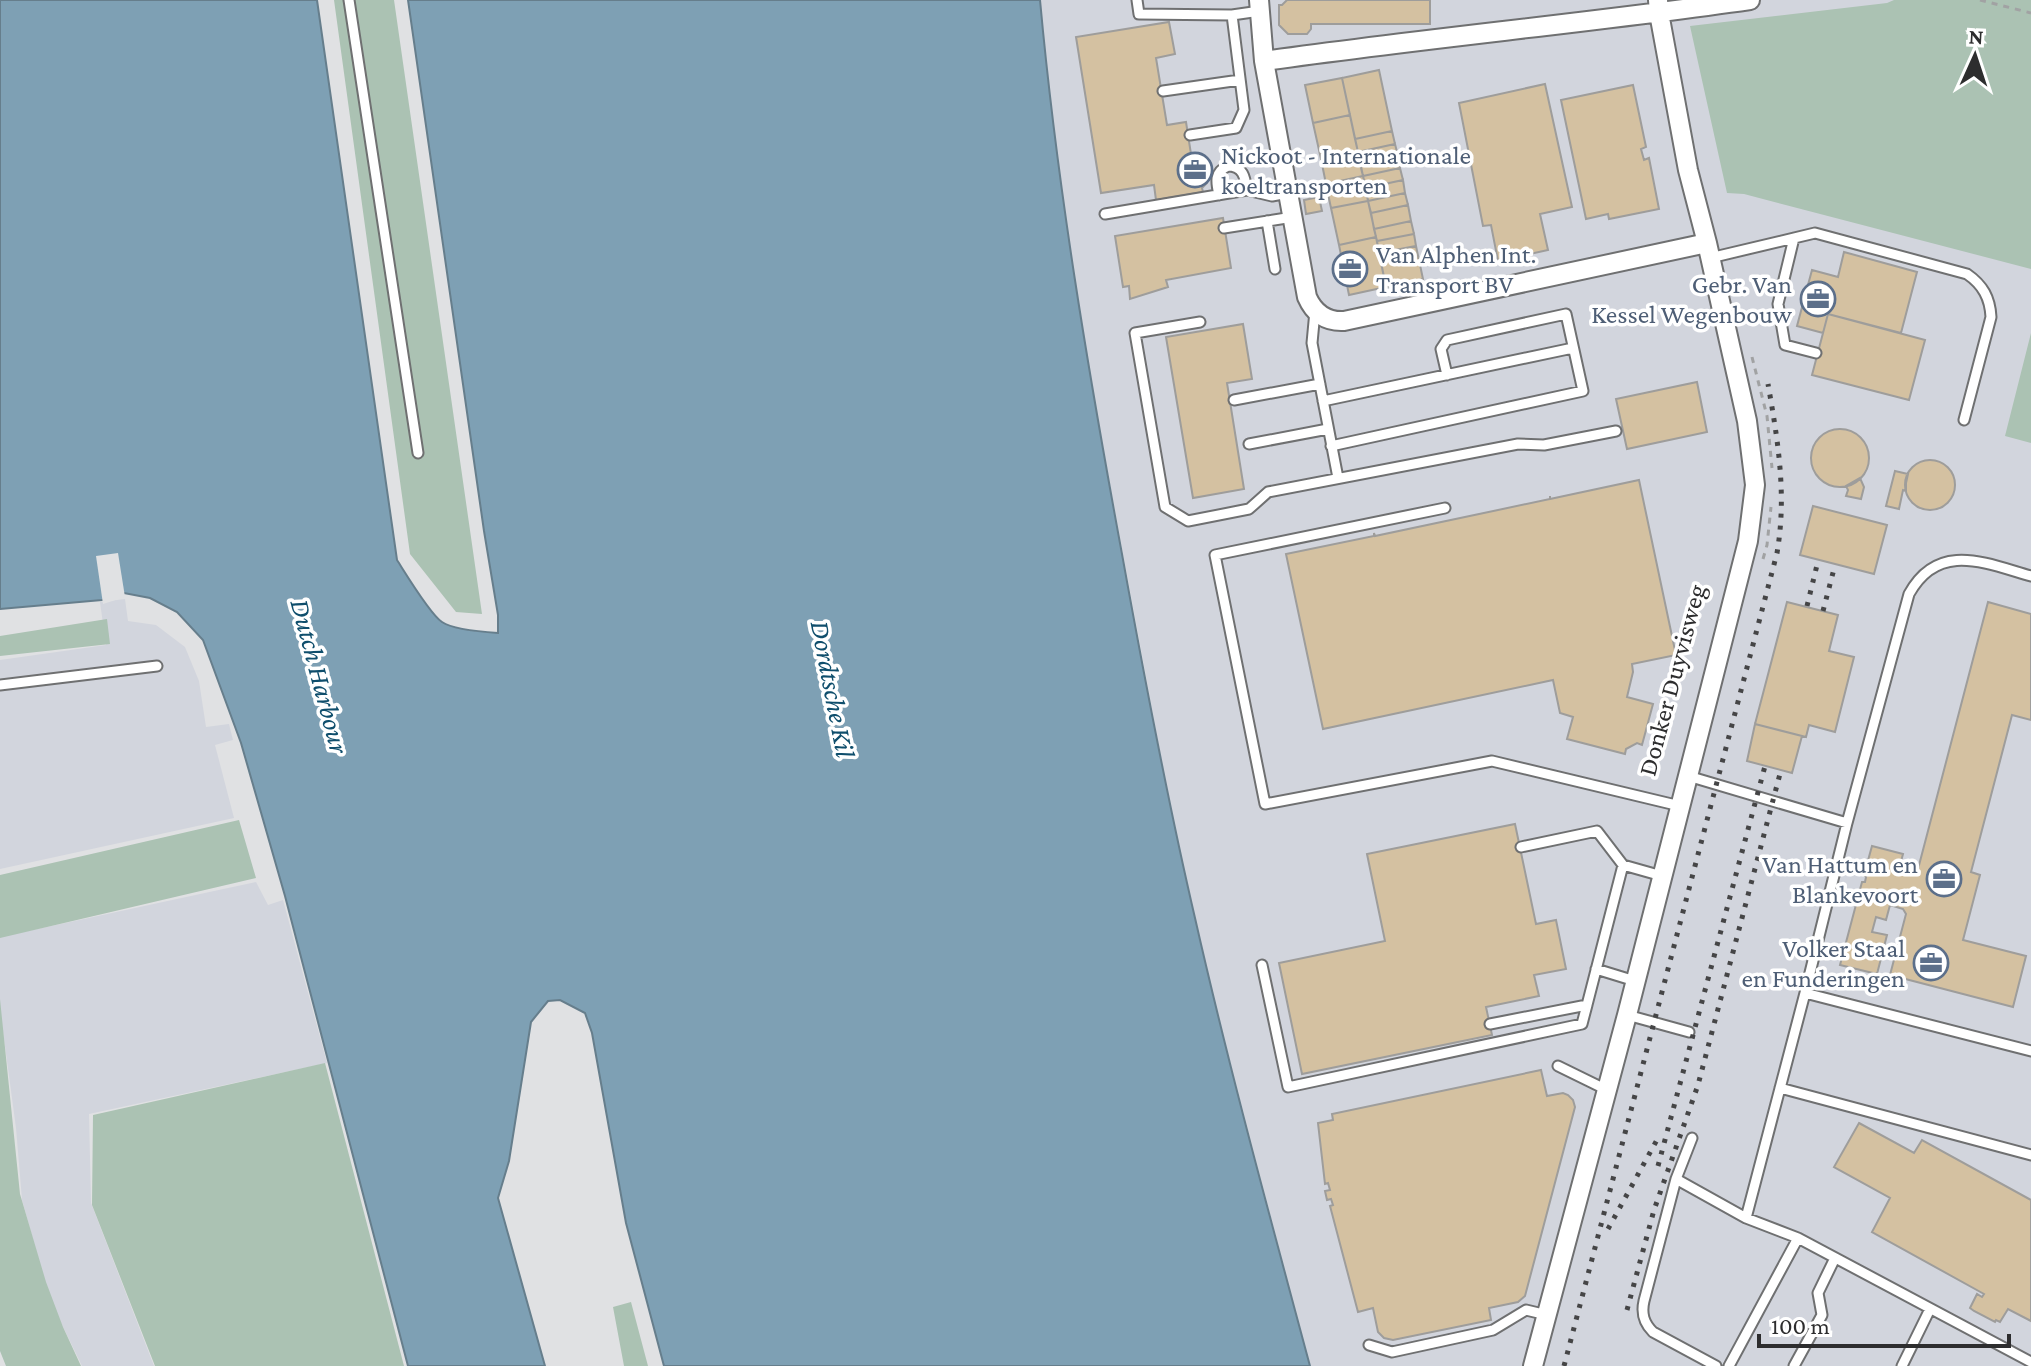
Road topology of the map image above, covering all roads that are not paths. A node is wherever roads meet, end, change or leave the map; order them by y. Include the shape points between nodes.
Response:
1 (349, 0) edge
2 (1137, 0) edge
3 (1750, 0) edge
4 (1259, 6) edge
5 (1658, 7) edge
6 (1232, 15) junction
7 (1264, 61) junction
8 (1240, 80) junction
9 (1163, 91) dead end
10 (1190, 135) dead end
11 (1247, 190) junction
12 (1288, 193) junction
13 (1219, 195) junction
14 (1105, 214) dead end
15 (1293, 217) junction
16 (1267, 221) junction
17 (1224, 228) dead end
18 (1794, 238) junction
19 (1708, 250) junction
20 (1275, 269) dead end
21 (1315, 311) junction
22 (1200, 322) dead end
23 (1573, 348) junction
24 (1816, 353) dead end
25 (1447, 375) junction
26 (1320, 384) junction
27 (1234, 400) dead end
28 (1323, 401) junction
29 (1964, 420) dead end
30 (1328, 429) junction
31 (1616, 431) dead end
32 (1249, 444) dead end
33 (1331, 446) junction
34 (418, 453) dead end
35 (1338, 478) junction
36 (1445, 508) dead end
37 (2031, 576) edge
38 (157, 666) dead end
39 (0, 685) edge
40 (1688, 776) junction
41 (1680, 806) junction
42 (1847, 823) junction
43 (1521, 847) dead end
44 (1623, 865) junction
45 (1662, 876) junction
46 (1262, 965) dead end
47 (1596, 969) junction
48 (1635, 981) junction
49 (1805, 993) junction
50 (1587, 1005) junction
51 (1627, 1015) junction
52 (1490, 1024) dead end
53 (1689, 1032) dead end
54 (2031, 1051) edge
55 (1558, 1066) dead end
56 (1780, 1088) junction
57 (1607, 1090) junction
58 (1692, 1138) dead end
59 (2031, 1155) edge
60 (1676, 1179) junction
61 (1746, 1218) junction
62 (1798, 1238) junction
63 (1835, 1258) junction
64 (1930, 1309) junction
65 (1547, 1315) junction
66 (1369, 1345) dead end
67 (2031, 1362) edge
68 (1533, 1366) edge
69 (1716, 1366) edge
70 (1729, 1366) edge
71 (1794, 1366) edge
72 (1902, 1366) edge

1 - 34 lane
2 - 6 lane via 1139,14
3 - 5 street
4 - 6 lane
4 - 7 street
5 - 7 street
5 - 19 street, Donker Duyvisweg
6 - 8 lane
7 - 12 street
8 - 9 lane
8 - 10 lane via 1244,110 1236,128
11 - 12 lane via 1272,196
11 - 13 lane
11 - 13 lane via 1242,172 1228,166 1217,176
12 - 15 street
13 - 14 lane
15 - 16 lane
15 - 21 street via 1307,297
16 - 17 lane
16 - 20 lane
18 - 19 lane
18 - 24 lane via 1778,304 1785,345
18 - 29 lane via 1815,233 1959,270 1980,284 1991,317
19 - 21 street via 1344,321 1328,320
19 - 40 street, Donker Duyvisweg via 1747,421 1755,485 1748,541
21 - 26 lane via 1312,343
22 - 35 lane via 1135,333 1165,507 1188,521 1249,509 1268,492
23 - 25 lane
23 - 25 lane via 1566,314 1447,340 1441,349
23 - 33 lane via 1583,391
25 - 28 lane
26 - 27 lane
26 - 28 lane
28 - 30 lane
30 - 32 lane
30 - 33 lane
31 - 35 lane
33 - 35 lane
36 - 41 lane via 1215,555 1265,804 1492,761
37 - 42 lane via 1956,559 1929,569 1914,585
38 - 39 lane
40 - 41 street, Donker Duyvisweg
40 - 42 lane
41 - 45 street, Donker Duyvisweg
42 - 49 lane
43 - 44 lane via 1597,831
44 - 45 lane
44 - 47 lane
45 - 48 street, Donker Duyvisweg
46 - 50 lane via 1288,1087 1582,1024
47 - 48 lane
47 - 50 lane
48 - 51 street, Donker Duyvisweg
49 - 54 lane
49 - 56 lane
50 - 52 lane
51 - 53 lane
51 - 57 street, Donker Duyvisweg
55 - 57 lane
56 - 59 lane
56 - 61 lane
57 - 65 street, Donker Duyvisweg
58 - 60 lane
60 - 61 lane
60 - 69 lane via 1643,1315 1653,1332
61 - 62 lane
62 - 63 lane
62 - 70 lane
63 - 64 lane
63 - 71 lane via 1818,1293 1822,1315
64 - 67 lane
64 - 72 lane
65 - 66 lane via 1526,1310 1493,1330 1392,1352
65 - 68 street, Donker Duyvisweg

